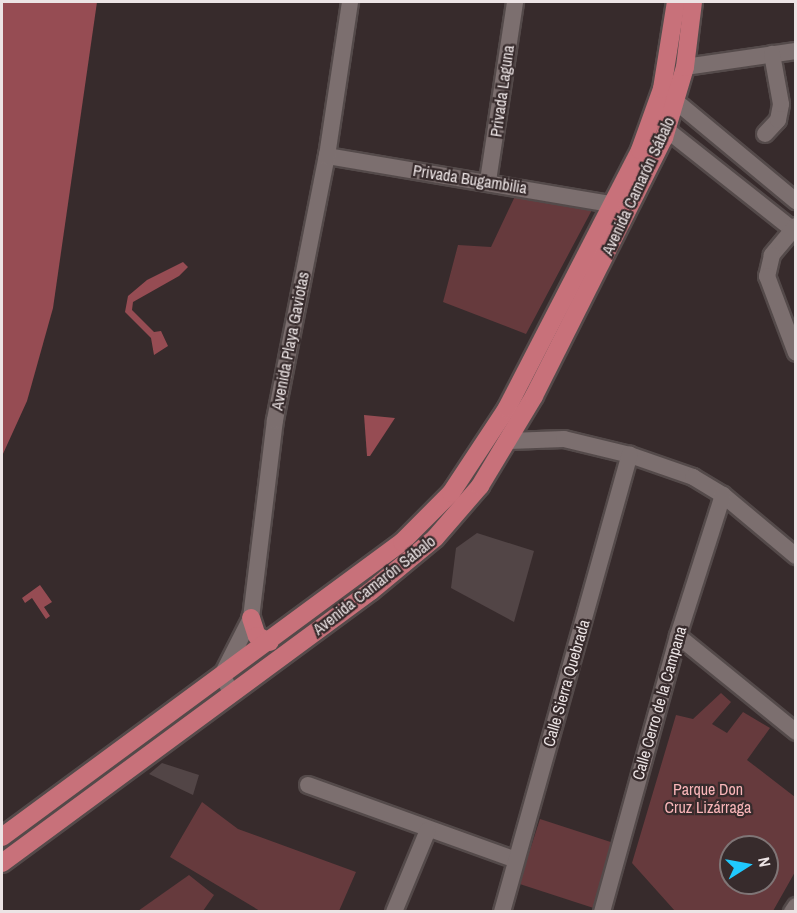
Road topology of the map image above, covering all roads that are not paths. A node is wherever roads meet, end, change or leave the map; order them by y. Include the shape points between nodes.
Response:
1 (351, 2) edge
2 (515, 2) edge
3 (676, 2) edge
4 (693, 2) edge
5 (795, 51) edge
6 (772, 54) junction
7 (685, 67) junction
8 (662, 89) junction
9 (676, 102) junction
10 (652, 118) junction
11 (667, 129) junction
12 (765, 134) dead end
13 (327, 156) junction
14 (488, 181) junction
15 (795, 201) edge
16 (612, 204) junction
17 (794, 229) edge
18 (795, 352) edge
19 (509, 441) junction
20 (630, 455) junction
21 (723, 495) junction
22 (795, 556) edge
23 (251, 618) junction
24 (678, 636) junction
25 (270, 642) junction
26 (222, 675) junction
27 (231, 692) junction
28 (795, 732) edge
29 (308, 785) dead end
30 (428, 830) junction
31 (2, 837) edge
32 (514, 860) junction
33 (2, 862) edge
34 (795, 906) edge
35 (394, 912) edge
36 (502, 912) edge
37 (602, 912) edge
38 (792, 912) edge

1 - 13 street, Avenida Playa Gaviotas
2 - 14 street, Privada Laguna
3 - 8 main road, Avenida Camarón Sábalo
4 - 7 main road, Avenida Camarón Sábalo
5 - 6 street
6 - 7 street
6 - 12 street via 781,104 778,120
7 - 9 main road, Avenida Camarón Sábalo
8 - 9 street
8 - 10 main road, Avenida Camarón Sábalo
9 - 11 main road, Avenida Camarón Sábalo
9 - 15 street
10 - 11 street
10 - 16 main road, Avenida Camarón Sábalo
11 - 17 street
11 - 19 main road, Avenida Camarón Sábalo
13 - 14 street, Privada Bugambilia
13 - 23 street, Avenida Playa Gaviotas via 275,420
14 - 16 street, Privada Bugambilia
16 - 25 main road, Avenida Camarón Sábalo via 512,399 451,493 402,542
17 - 18 street via 768,264 767,276
19 - 20 street via 564,439
19 - 27 main road, Avenida Camarón Sábalo via 480,486 435,538 371,591
20 - 21 street via 693,477
20 - 32 street, Calle Sierra Quebrada
21 - 22 street
21 - 24 street, Calle Cerro de la Campana
23 - 25 main road via 257,636
23 - 26 street, Avenida Playa Gaviotas
24 - 28 street
24 - 37 street, Calle Cerro de la Campana
25 - 26 main road, Avenida Camarón Sábalo
26 - 27 street
26 - 31 main road, Avenida Camarón Sábalo
27 - 33 main road, Avenida Camarón Sábalo
29 - 30 street
30 - 32 street
30 - 35 street
32 - 36 street, Calle Sierra Quebrada
34 - 38 street

